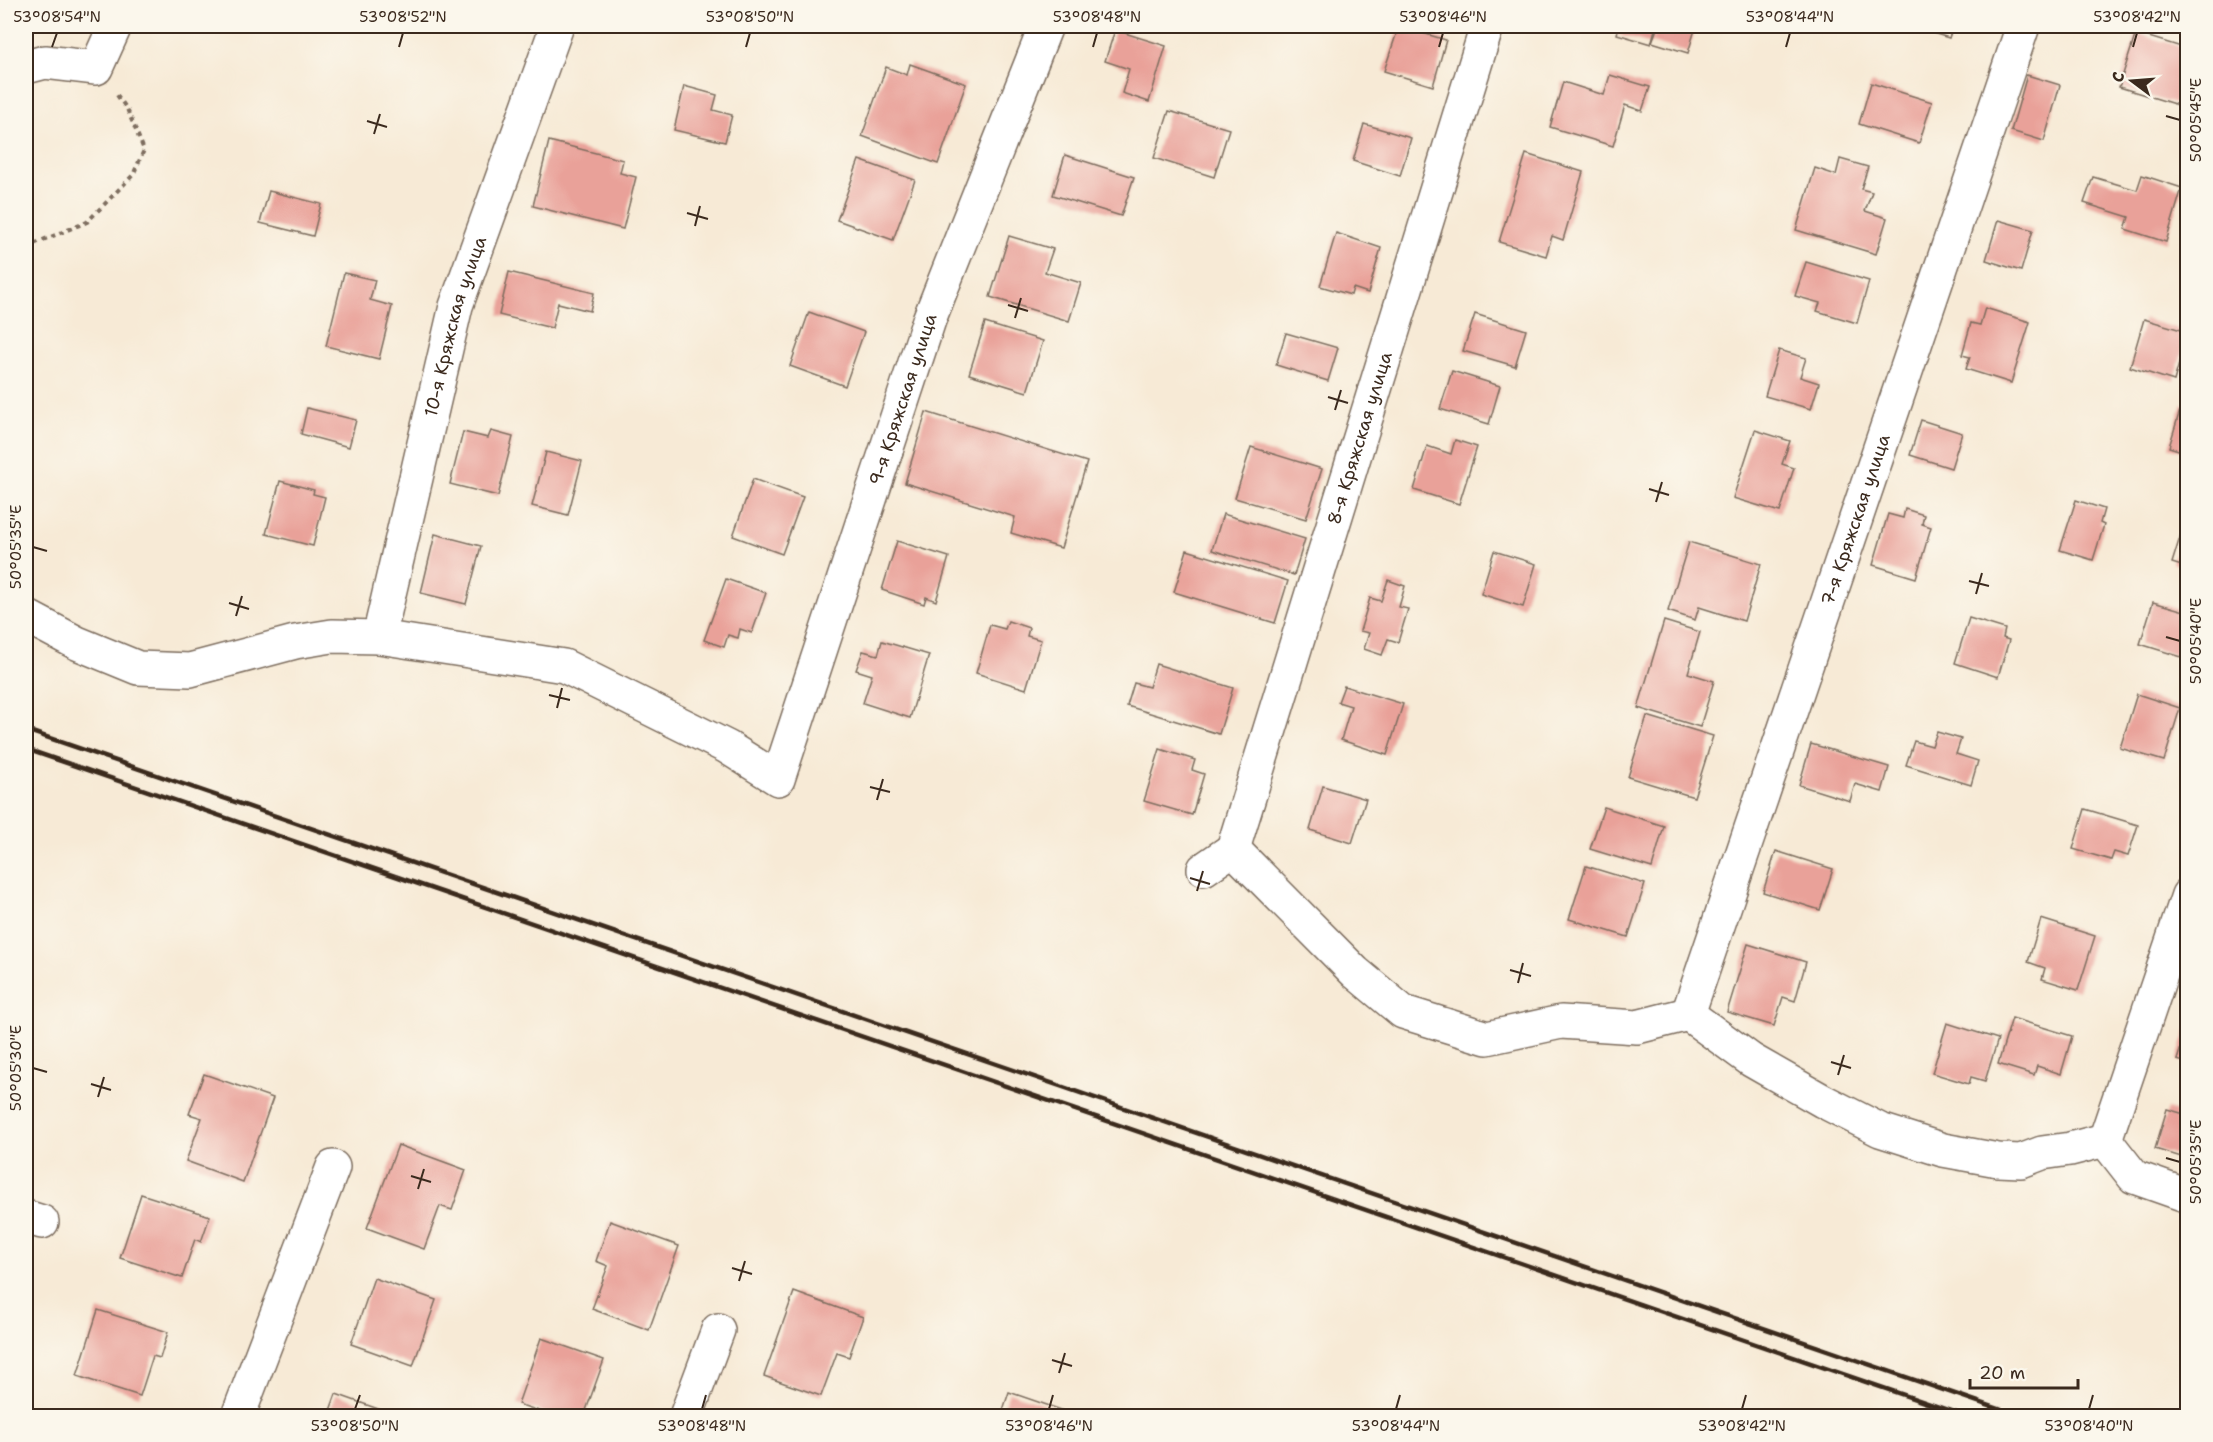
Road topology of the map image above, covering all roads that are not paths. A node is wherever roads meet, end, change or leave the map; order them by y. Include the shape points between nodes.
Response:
1 (115, 26) edge
2 (557, 26) edge
3 (1046, 26) edge
4 (1487, 26) edge
5 (2023, 26) edge
6 (26, 67) edge
7 (26, 616) edge
8 (379, 637) junction
9 (1233, 849) junction
10 (1204, 869) dead end
11 (2187, 895) edge
12 (1688, 1014) junction
13 (2104, 1140) junction
14 (333, 1167) dead end
15 (2187, 1196) edge
16 (718, 1330) dead end
17 (237, 1416) edge
18 (686, 1416) edge

1 - 6 street via 96,69 45,62
2 - 8 street, 10-я Кряжская улица via 456,306
3 - 8 street, 9-я Кряжская улица via 929,320 778,779 727,747 564,666
4 - 9 street, 8-я Кряжская улица
5 - 12 street, 7-я Кряжская улица
7 - 8 street via 77,643 138,668 190,670 295,642 332,636
9 - 10 street
9 - 12 street via 1355,972 1403,1012 1487,1038 1561,1022 1637,1027
11 - 13 street
12 - 13 street via 1751,1060 1822,1101 1880,1130 1943,1150 2021,1161
13 - 15 street via 2134,1177
14 - 17 street
16 - 18 street

